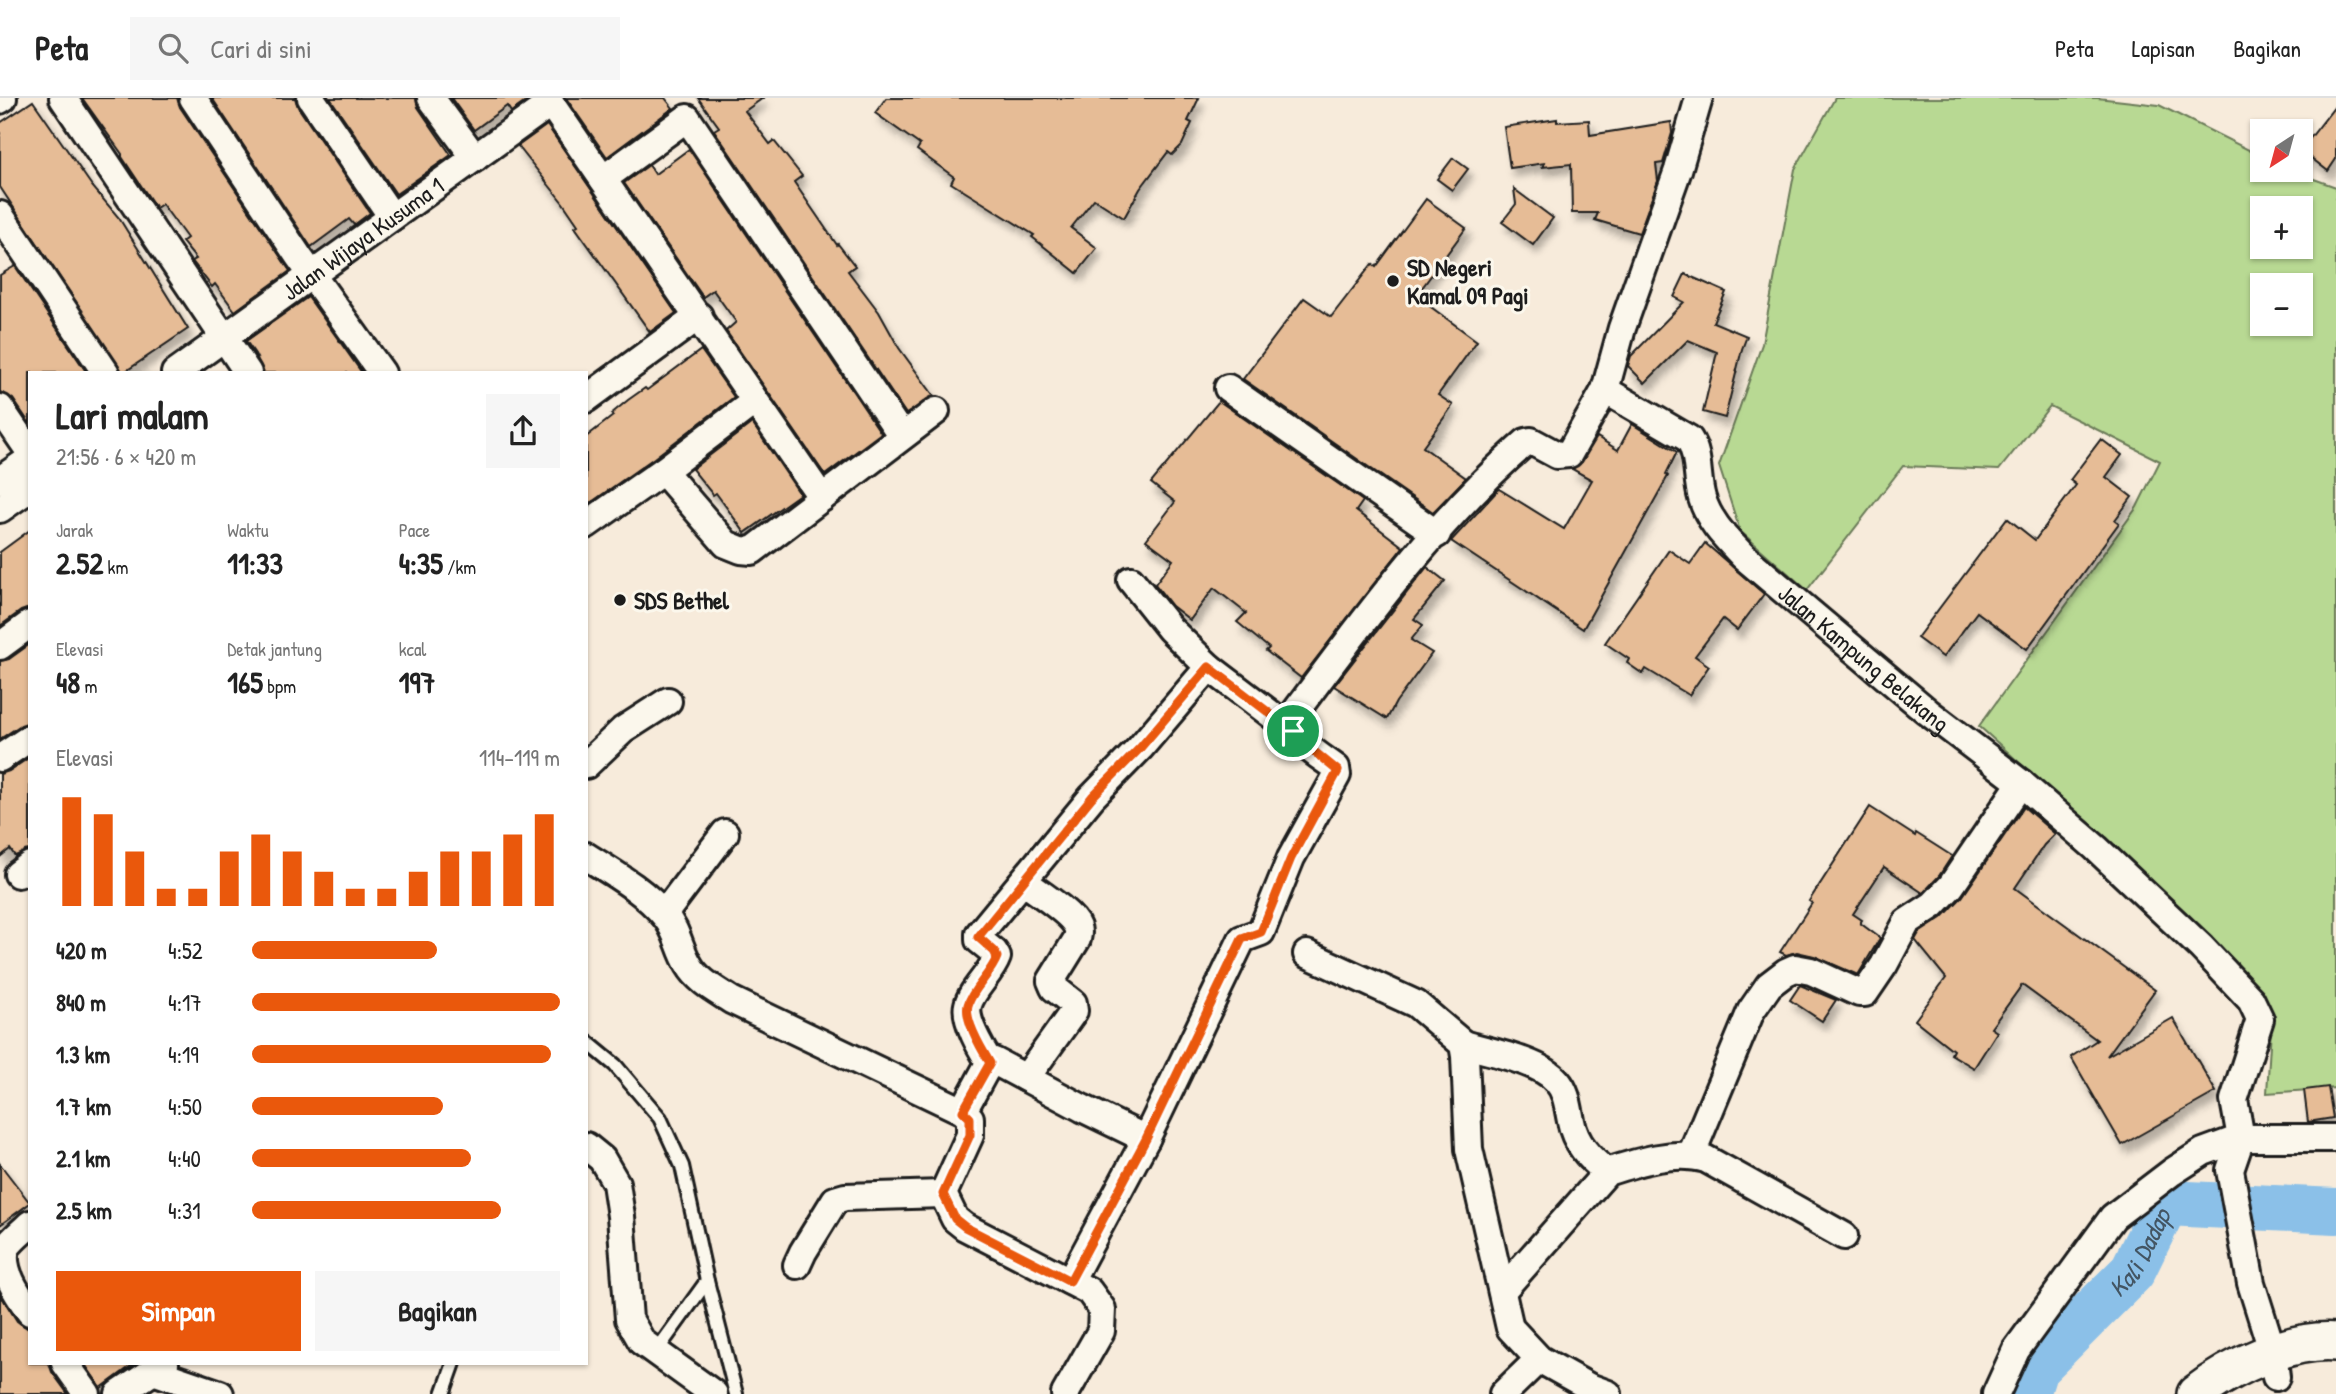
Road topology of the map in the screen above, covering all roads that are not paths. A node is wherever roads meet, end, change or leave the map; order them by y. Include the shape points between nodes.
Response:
1 (63, 98) edge
2 (192, 98) edge
3 (311, 98) edge
4 (432, 98) edge
5 (1699, 98) edge
6 (549, 101) edge
7 (686, 108) edge
8 (475, 158) junction
9 (603, 179) junction
10 (0, 215) edge
11 (392, 217) junction
12 (312, 275) junction
13 (699, 316) junction
14 (224, 338) junction
15 (105, 371) edge
16 (178, 371) edge
17 (247, 371) edge
18 (381, 371) edge
19 (1228, 388) dead end
20 (1605, 390) junction
21 (588, 398) edge
22 (755, 401) junction
23 (0, 408) edge
24 (936, 411) dead end
25 (902, 436) junction
26 (28, 449) edge
27 (28, 460) edge
28 (663, 471) junction
29 (0, 480) edge
30 (28, 489) edge
31 (822, 498) junction
32 (0, 509) edge
33 (588, 524) edge
34 (1437, 534) junction
35 (1131, 580) dead end
36 (28, 625) edge
37 (0, 646) edge
38 (1209, 667) junction
39 (668, 701) dead end
40 (1293, 731) junction
41 (28, 739) edge
42 (0, 758) edge
43 (588, 763) edge
44 (2021, 783) junction
45 (725, 833) dead end
46 (588, 857) edge
47 (1023, 881) junction
48 (664, 914) junction
49 (1307, 954) dead end
50 (588, 1043) edge
51 (1463, 1044) junction
52 (990, 1063) junction
53 (1026, 1078) junction
54 (963, 1111) junction
55 (2241, 1138) junction
56 (2336, 1138) edge
57 (1146, 1139) junction
58 (588, 1148) edge
59 (1691, 1155) junction
60 (1607, 1172) junction
61 (943, 1194) junction
62 (28, 1226) edge
63 (1844, 1236) dead end
64 (797, 1265) dead end
65 (707, 1281) junction
66 (1070, 1281) junction
67 (1502, 1292) junction
68 (28, 1309) edge
69 (2336, 1342) edge
70 (654, 1353) junction
71 (1539, 1359) junction
72 (66, 1365) edge
73 (453, 1365) edge
74 (2275, 1365) junction
75 (2336, 1365) edge
76 (159, 1367) edge
77 (87, 1394) edge
78 (119, 1394) edge
79 (220, 1394) edge
80 (443, 1394) edge
81 (714, 1394) edge
82 (736, 1394) edge
83 (1065, 1394) edge
84 (1503, 1394) edge
85 (1608, 1394) edge
86 (1996, 1394) edge
87 (2196, 1394) edge
88 (2239, 1394) edge

1 - 14 street
2 - 12 street
3 - 11 street
4 - 8 street
5 - 20 street
6 - 8 street, Jalan Wijaya Kusuma 1
6 - 9 street
7 - 9 street
7 - 25 street
8 - 11 street, Jalan Wijaya Kusuma 1
9 - 13 street
10 - 15 street
11 - 12 street, Jalan Wijaya Kusuma 1
12 - 14 street, Jalan Wijaya Kusuma 1
12 - 18 street
13 - 21 street
13 - 22 street
14 - 16 street, Jalan Wijaya Kusuma 1
14 - 17 street
19 - 34 street
20 - 34 street via 1569,454 1556,455 1535,442 1526,442 1493,470
20 - 44 street, Jalan Kampung Belakang via 1689,439 1695,448 1701,497 1709,515 1743,556 1928,712
22 - 28 street
22 - 31 street
23 - 26 street
24 - 25 street
25 - 31 street
27 - 29 street
28 - 31 street via 726,544 741,550 752,551
28 - 33 street
30 - 32 street
34 - 40 street via 1386,592 1293,715
35 - 38 street via 1170,629
36 - 37 street
38 - 40 street
38 - 47 street
39 - 43 street via 623,730
40 - 57 street via 1336,768 1337,775 1291,858 1261,932 1242,939
41 - 42 street
44 - 55 street, Jalan Kampung Belakang via 2182,929 2251,1000 2259,1019 2234,1100
44 - 59 street via 1951,886 1908,922 1865,993 1795,968 1769,985 1751,1011
45 - 48 street
46 - 48 street
47 - 52 street via 978,937 997,957 968,1006 968,1015
47 - 53 street via 1070,918 1079,932 1051,981 1073,1003 1074,1011
48 - 54 street via 697,977 731,1000
49 - 51 street via 1416,1004
50 - 65 lane via 615,1065 660,1118 682,1166
51 - 60 street via 1538,1067 1557,1080 1581,1147
51 - 67 street via 1469,1149
52 - 53 street
52 - 54 street
53 - 57 street
54 - 61 street via 970,1118 970,1135
55 - 56 street
55 - 74 street, Jalan Kampung Belakang via 2230,1170 2251,1283
55 - 86 street via 2203,1152 2113,1217 2016,1350
57 - 66 street
58 - 70 street via 602,1159 616,1183 629,1318
59 - 60 street
59 - 63 street
60 - 67 street
61 - 64 street via 835,1200
61 - 66 street via 955,1219 965,1227
62 - 68 street via 5,1250 1,1263
65 - 70 lane
65 - 82 lane
66 - 83 street via 1089,1291 1102,1309 1101,1331
67 - 71 street via 1510,1328
69 - 74 street via 2294,1347
70 - 81 street
71 - 84 street
71 - 85 street
72 - 77 street
73 - 80 lane
74 - 75 street via 2301,1370
74 - 87 street via 2236,1368
74 - 88 street
76 - 78 street
76 - 79 street

